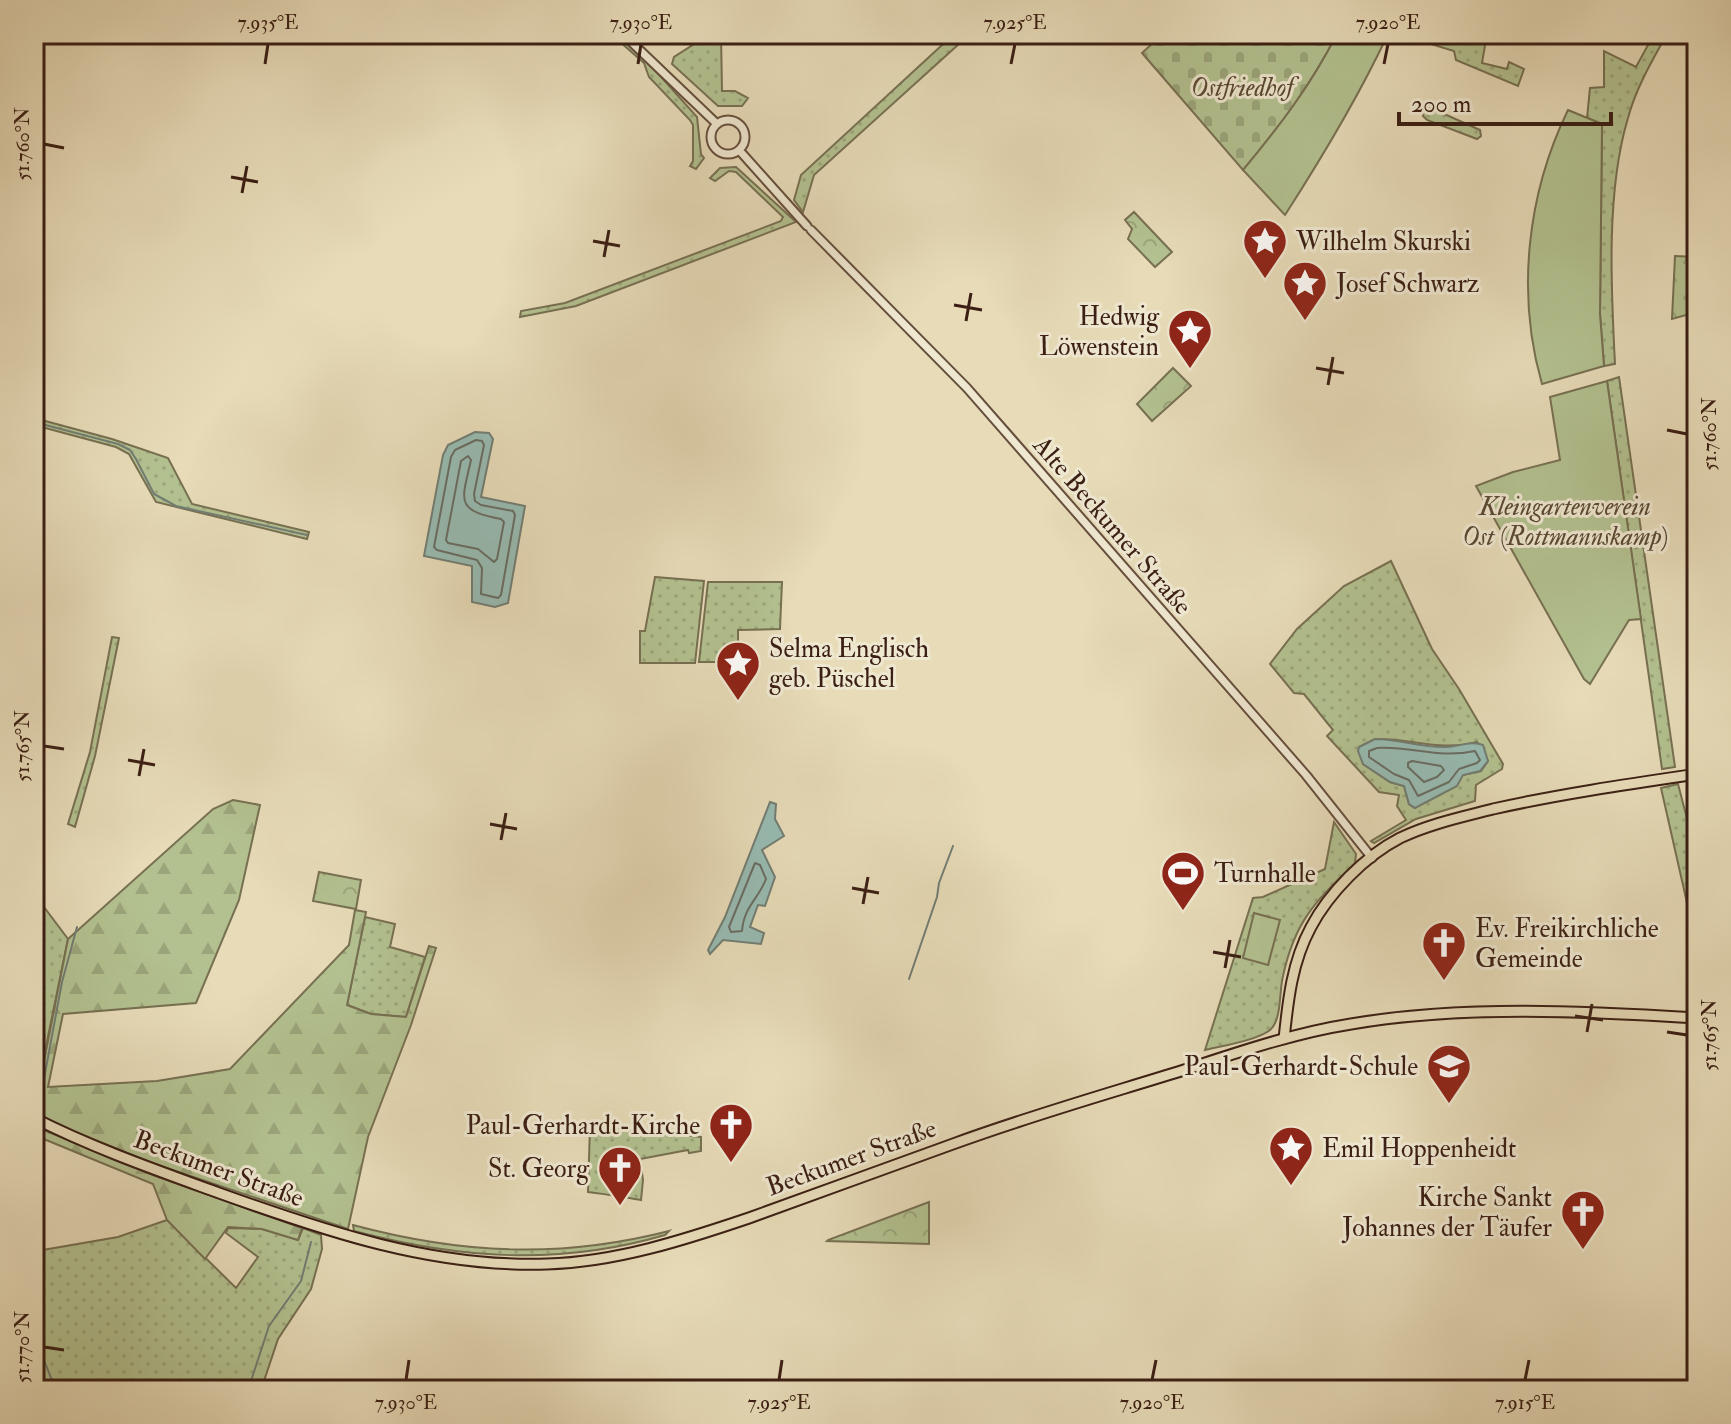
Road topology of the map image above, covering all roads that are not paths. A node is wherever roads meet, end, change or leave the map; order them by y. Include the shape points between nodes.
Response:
1 (623, 34) edge
2 (717, 124) junction
3 (739, 150) junction
4 (1697, 774) edge
5 (1372, 858) junction
6 (1697, 1018) edge
7 (1284, 1039) junction
8 (34, 1118) edge

1 - 2 street, Alte Beckumer Straße
2 - 3 street, Alte Beckumer Straße via 711,134 714,146 726,154
2 - 3 street, Alte Beckumer Straße via 727,120 742,126 745,141
3 - 5 street, Alte Beckumer Straße via 967,388 1306,775
4 - 5 main road via 1470,815 1399,839
5 - 7 main road via 1338,889 1309,930 1292,977
6 - 7 main road, Beckumer Straße via 1458,1014 1354,1023
7 - 8 main road, Beckumer Straße via 1042,1112 715,1229 649,1249 551,1264 461,1261 348,1237 151,1169

